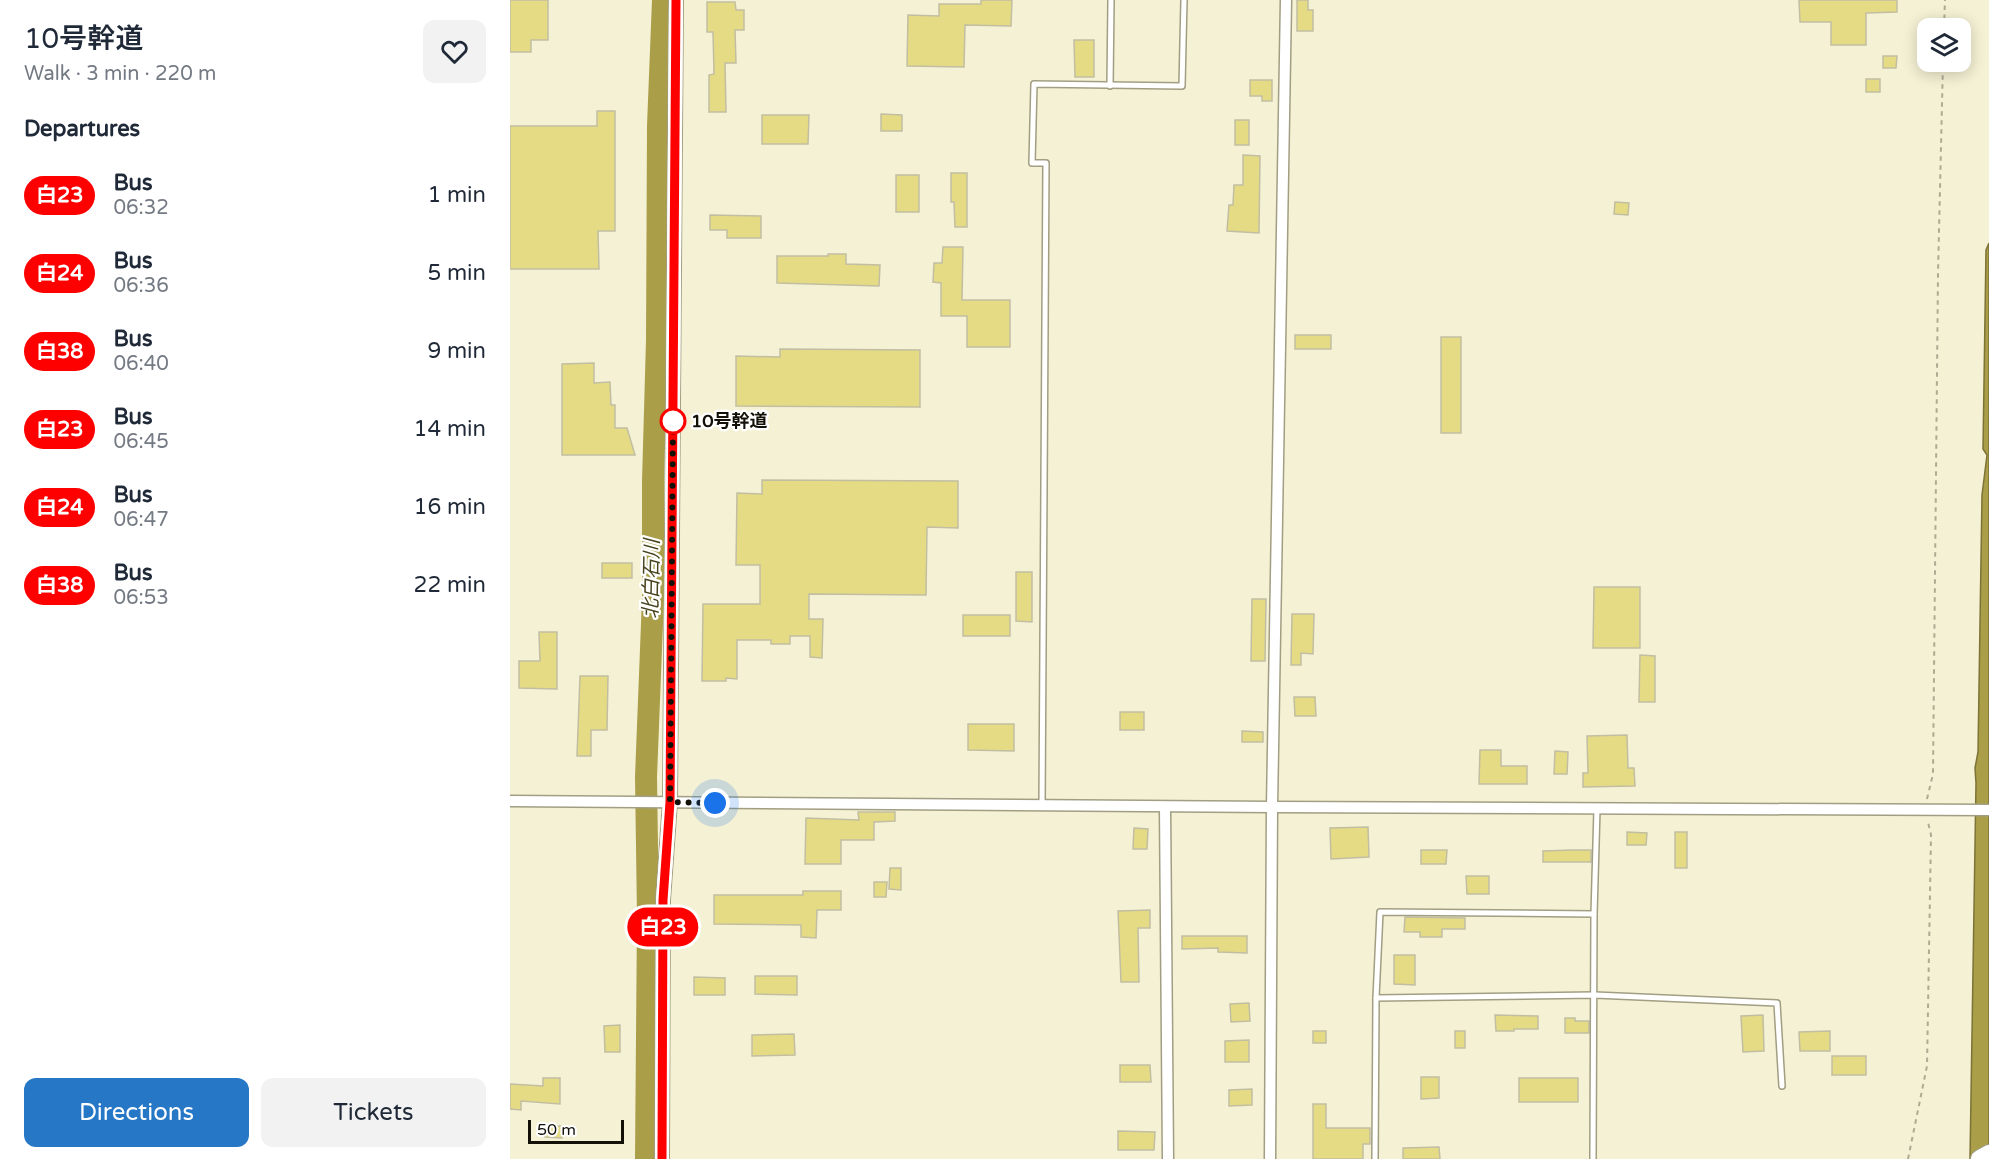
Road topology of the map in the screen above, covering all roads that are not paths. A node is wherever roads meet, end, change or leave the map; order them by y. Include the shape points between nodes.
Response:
1 (676, 0) edge
2 (1111, 0) edge
3 (1184, 0) edge
4 (1286, 0) edge
5 (1110, 86) junction
6 (510, 801) edge
7 (665, 802) junction
8 (1042, 806) junction
9 (1165, 807) junction
10 (1272, 807) junction
11 (1597, 807) junction
12 (1989, 810) edge
13 (1594, 914) junction
14 (1595, 995) junction
15 (1376, 998) junction
16 (1782, 1086) dead end
17 (1989, 1154) edge
18 (662, 1159) edge
19 (1168, 1159) edge
20 (1270, 1159) edge
21 (1375, 1159) edge
22 (1593, 1159) edge
23 (1980, 1159) edge

1 - 7 street
2 - 5 lane
3 - 5 lane via 1182,86
4 - 10 street
5 - 8 lane via 1034,84 1032,163 1046,163
6 - 7 street
7 - 8 street
7 - 18 street
8 - 9 street
9 - 10 street
9 - 19 street
10 - 11 street
10 - 20 street
11 - 12 street
11 - 13 lane
13 - 14 lane
13 - 15 lane via 1380,912
14 - 15 lane
14 - 16 lane via 1777,1003
14 - 22 lane
15 - 21 lane
17 - 23 highway

